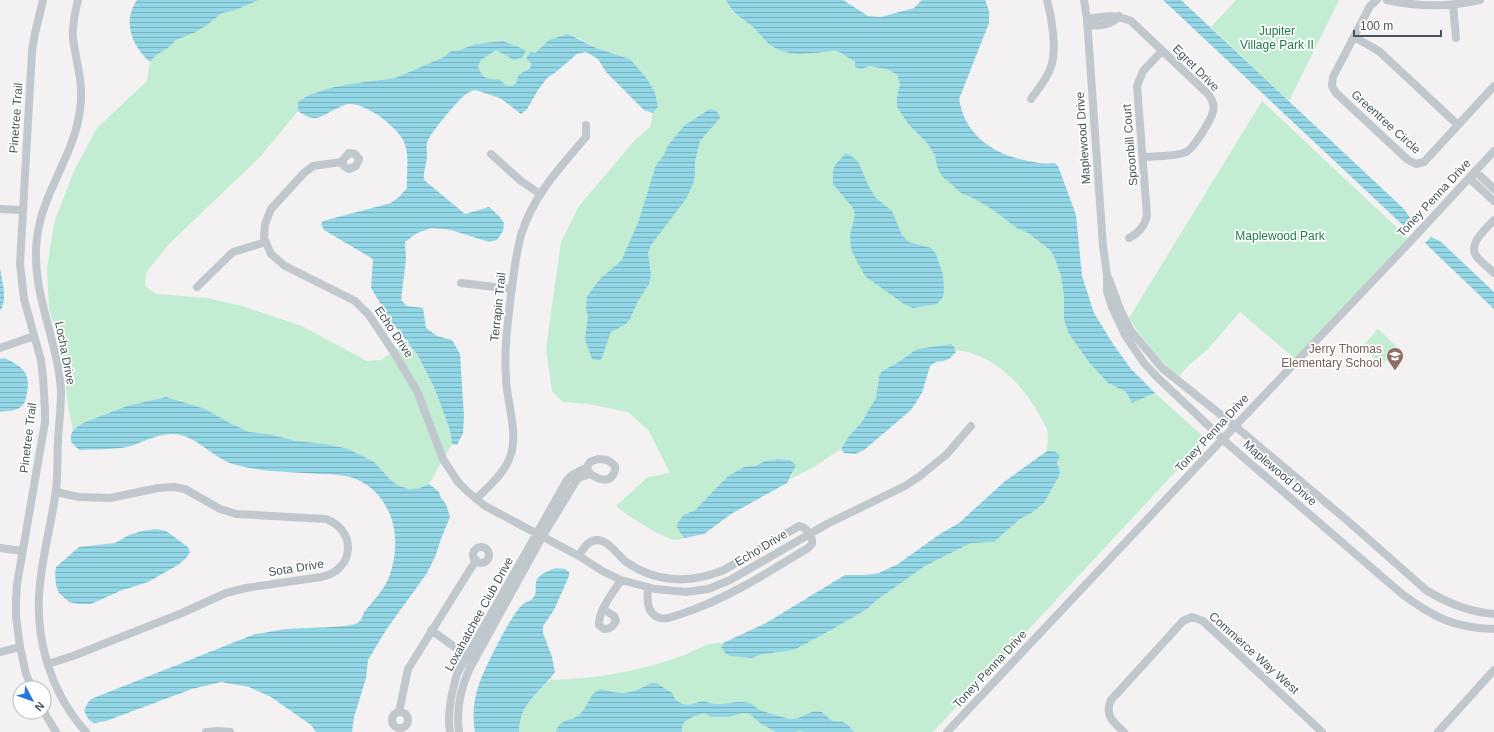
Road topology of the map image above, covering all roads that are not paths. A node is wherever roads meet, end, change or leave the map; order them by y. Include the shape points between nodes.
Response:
1 (43, 0) edge
2 (78, 0) edge
3 (1047, 0) edge
4 (1084, 0) edge
5 (1377, 0) edge
6 (1387, 0) edge
7 (1480, 0) edge
8 (1432, 3) edge
9 (1453, 5) junction
10 (1087, 22) junction
11 (1354, 37) junction
12 (1456, 38) dead end
13 (1162, 51) junction
14 (1494, 86) edge
15 (1031, 99) dead end
16 (1458, 125) junction
17 (586, 126) dead end
18 (1494, 151) edge
19 (491, 154) dead end
20 (1143, 157) junction
21 (341, 162) dead end
22 (1475, 171) junction
23 (1469, 178) junction
24 (1494, 189) edge
25 (540, 194) junction
26 (1494, 201) edge
27 (0, 209) edge
28 (22, 210) junction
29 (1494, 220) edge
30 (1129, 238) dead end
31 (266, 242) junction
32 (1494, 273) edge
33 (1107, 275) junction
34 (461, 283) dead end
35 (197, 287) dead end
36 (512, 289) junction
37 (34, 336) junction
38 (0, 348) edge
39 (971, 426) dead end
40 (1235, 426) junction
41 (1222, 439) junction
42 (588, 470) dead end
43 (56, 492) junction
44 (476, 499) junction
45 (809, 534) junction
46 (539, 536) junction
47 (0, 548) edge
48 (22, 552) junction
49 (579, 556) junction
50 (476, 560) dead end
51 (621, 580) junction
52 (648, 588) junction
53 (603, 609) dead end
54 (1494, 614) edge
55 (1494, 629) edge
56 (431, 630) junction
57 (20, 647) junction
58 (0, 652) edge
59 (470, 658) junction
60 (48, 664) junction
61 (1494, 670) edge
62 (29, 680) edge
63 (399, 712) dead end
64 (49, 720) edge
65 (56, 732) edge
66 (86, 732) edge
67 (206, 732) edge
68 (230, 732) edge
69 (450, 732) edge
70 (459, 732) edge
71 (948, 732) edge
72 (1124, 732) edge
73 (1322, 732) edge
74 (1438, 732) edge

1 - 28 street, Pinetree Trail via 32,51
2 - 43 street, Locha Drive via 73,36 81,78 80,109 75,136 45,203 36,247 37,281 56,356 60,390
3 - 15 street via 1052,60 1047,75
4 - 10 street, Maplewood Drive
5 - 11 street, Greentree Circle via 1370,6
6 - 8 street via 1413,5
7 - 9 street
8 - 9 street
9 - 12 street
10 - 13 street, Egret Drive via 1108,24 1119,16 1131,21
10 - 33 street, Maplewood Drive
11 - 16 street via 1380,52
11 - 16 street, Greentree Circle via 1333,77 1334,90 1408,160 1416,164 1424,162
13 - 20 street, Spoonbill Court via 1143,71 1138,82
13 - 20 street, Egret Drive via 1208,94 1213,101 1214,110 1188,152
14 - 16 street, Greentree Circle
17 - 25 street, Terrapin Trail via 586,137
18 - 22 street, Toney Penna Drive
19 - 25 street
20 - 30 street, Spoonbill Court via 1147,215 1140,231
21 - 31 street, Echo Drive via 312,166 304,173 271,209 264,224
22 - 23 street, Toney Penna Drive
22 - 24 street
23 - 26 street
23 - 40 street, Toney Penna Drive
25 - 36 street, Terrapin Trail via 522,234
27 - 28 street
28 - 37 street, Pinetree Trail via 21,282
29 - 32 street via 1477,238 1474,248 1477,257
31 - 35 street via 233,252
31 - 44 street, Echo Drive via 271,254 284,266 355,301 369,315 417,391 443,459 458,482
33 - 40 street, Maplewood Drive via 1120,309 1146,351 1162,368
33 - 41 street, Maplewood Drive via 1107,291 1112,307 1136,351 1158,378
34 - 36 street
36 - 44 street, Terrapin Trail via 505,359 513,445 502,472
37 - 38 street
37 - 48 street, Pinetree Trail via 43,377 45,416
39 - 45 street, Echo Drive via 947,454 920,476
40 - 41 street, Toney Penna Drive
40 - 54 street, Maplewood Drive via 1426,590 1462,608
41 - 55 street, Maplewood Drive via 1420,608 1454,624
41 - 71 street, Toney Penna Drive
42 - 46 street via 578,478
43 - 60 street, Locha Drive via 39,596 40,636
43 - 60 street, Sota Drive via 99,498 158,488 185,489 220,509 236,514 326,519 334,522 344,533 348,547 347,556 341,566 331,575 226,593 182,613
44 - 46 street, Echo Drive
45 - 49 street via 799,526 724,570 686,580 661,578 641,571 620,557 603,541 595,540 587,544
45 - 52 street, Echo Drive via 741,575 716,586 686,592
45 - 52 street via 812,544 808,548 733,593 679,615 666,619 652,613 648,607
46 - 49 street, Echo Drive
46 - 59 street, Loxahatchee Club Drive
47 - 48 street
48 - 57 street, Pinetree Trail via 16,600
49 - 51 street, Echo Drive
50 - 56 street
51 - 52 street, Echo Drive
51 - 53 street
56 - 59 street
56 - 63 street via 408,669
57 - 58 street
57 - 62 street, Pinetree Trail
59 - 69 street, Loxahatchee Club Drive via 457,674 452,695
59 - 70 street, Loxahatchee Club Drive via 461,688 457,717
60 - 66 street, Locha Drive via 64,702
61 - 74 street
64 - 65 street
67 - 68 street
72 - 73 street, Commerce Way West via 1113,722 1108,711 1111,700 1183,621 1192,617 1203,621

